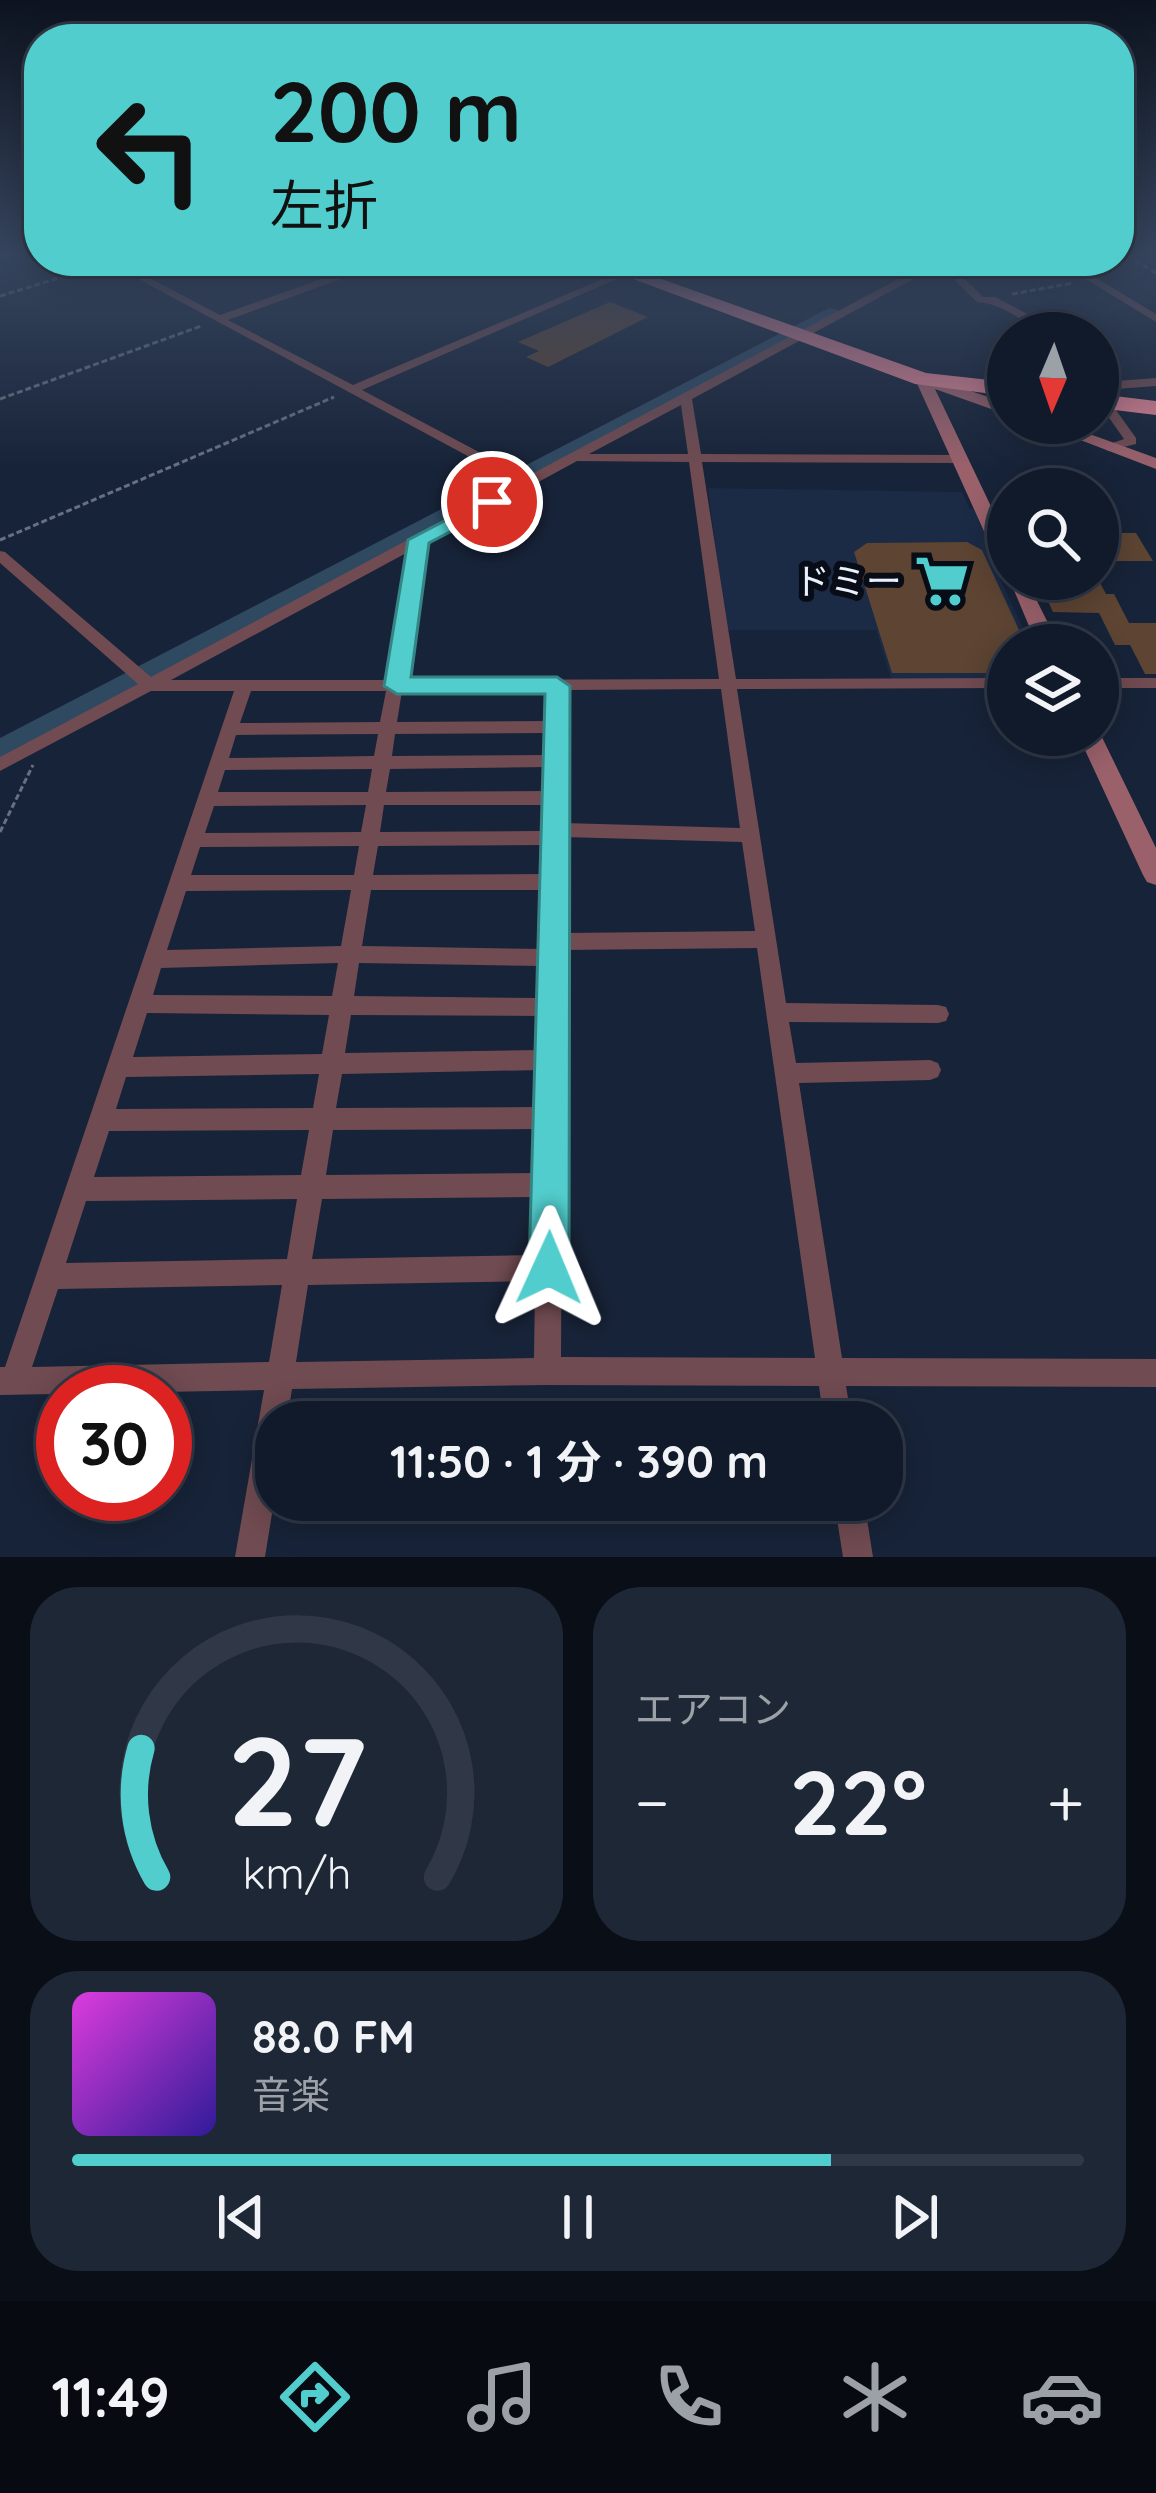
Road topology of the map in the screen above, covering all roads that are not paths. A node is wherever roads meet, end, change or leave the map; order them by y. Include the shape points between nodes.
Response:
1 (229, 324) edge
2 (506, 324) edge
3 (769, 324) edge
4 (822, 324) edge
5 (801, 335) junction
6 (923, 379) junction
7 (1156, 382) edge
8 (987, 387) edge
9 (352, 390) junction
10 (1119, 390) edge
11 (1119, 398) edge
12 (686, 399) junction
13 (987, 402) edge
14 (1156, 408) edge
15 (1119, 419) edge
16 (1101, 444) edge
17 (1112, 448) junction
18 (574, 458) junction
19 (698, 459) junction
20 (959, 459) junction
21 (1156, 464) edge
22 (522, 479) junction
23 (987, 518) edge
24 (419, 540) junction
25 (0, 556) edge
26 (144, 680) junction
27 (987, 683) edge
28 (1119, 683) edge
29 (1156, 683) edge
30 (729, 685) junction
31 (244, 686) junction
32 (397, 686) junction
33 (557, 686) junction
34 (557, 727) junction
35 (389, 728) junction
36 (230, 729) junction
37 (1100, 756) edge
38 (556, 761) junction
39 (218, 764) junction
40 (383, 764) junction
41 (0, 765) edge
42 (556, 798) junction
43 (207, 799) junction
44 (377, 800) junction
45 (555, 830) junction
46 (751, 835) junction
47 (371, 838) junction
48 (193, 840) junction
49 (1156, 875) edge
50 (364, 880) junction
51 (554, 882) junction
52 (179, 883) junction
53 (766, 938) junction
54 (553, 950) junction
55 (351, 954) junction
56 (154, 959) junction
57 (139, 1004) junction
58 (342, 1005) junction
59 (553, 1006) junction
60 (777, 1012) junction
61 (938, 1014) dead end
62 (333, 1060) junction
63 (552, 1060) junction
64 (118, 1067) junction
65 (930, 1070) dead end
66 (786, 1073) junction
67 (551, 1118) junction
68 (100, 1120) junction
69 (323, 1120) junction
70 (312, 1185) junction
71 (550, 1185) junction
72 (77, 1189) junction
73 (549, 1268) junction
74 (298, 1270) junction
75 (49, 1276) junction
76 (547, 1371) junction
77 (830, 1371) junction
78 (1156, 1373) edge
79 (280, 1374) junction
80 (7, 1381) edge
81 (835, 1401) edge
82 (852, 1521) edge
83 (250, 1557) edge
84 (858, 1557) edge

1 - 9 street
2 - 9 street
3 - 5 highway
4 - 5 street
5 - 6 highway
5 - 12 street
6 - 8 highway
6 - 13 street
6 - 20 street
7 - 10 street
9 - 22 street
11 - 14 highway
12 - 18 street
12 - 19 street
15 - 17 street via 1132,440
16 - 17 street
17 - 21 street
18 - 19 street
18 - 22 street
19 - 20 street
19 - 30 street
20 - 23 street
22 - 24 street
24 - 26 street
24 - 32 street
25 - 26 street
26 - 31 street
26 - 41 street
27 - 30 street
28 - 29 street
30 - 33 street
30 - 46 street
31 - 32 street
31 - 36 street
32 - 33 street
32 - 35 street
33 - 34 street
34 - 35 street
34 - 38 street
35 - 36 street
35 - 40 street
36 - 39 street
37 - 49 street
38 - 40 street
38 - 42 street
39 - 40 street
39 - 43 street
40 - 44 street
42 - 44 street
42 - 45 street
43 - 44 street
43 - 48 street
44 - 47 street
45 - 46 street
45 - 47 street via 544,838
45 - 51 street
46 - 53 street
47 - 48 street
47 - 50 street
48 - 52 street
50 - 51 street
50 - 52 street
50 - 55 street
51 - 54 street
52 - 56 street
53 - 54 street
53 - 60 street
54 - 55 street
54 - 59 street
55 - 56 street
55 - 58 street
56 - 57 street
57 - 58 street
57 - 64 street
58 - 59 street
58 - 62 street
59 - 63 street
60 - 61 street
60 - 66 street
62 - 63 street
62 - 64 street
62 - 69 street
63 - 67 street
64 - 68 street
65 - 66 street
66 - 77 street
67 - 69 street
67 - 71 street
68 - 69 street
68 - 72 street
69 - 70 street
70 - 71 street
70 - 72 street
70 - 74 street
71 - 73 street
72 - 75 street
73 - 74 street
73 - 76 street
74 - 75 street
74 - 79 street
75 - 80 street
76 - 77 street
76 - 79 street
77 - 78 street
77 - 81 street
79 - 80 street
79 - 83 street
82 - 84 street

